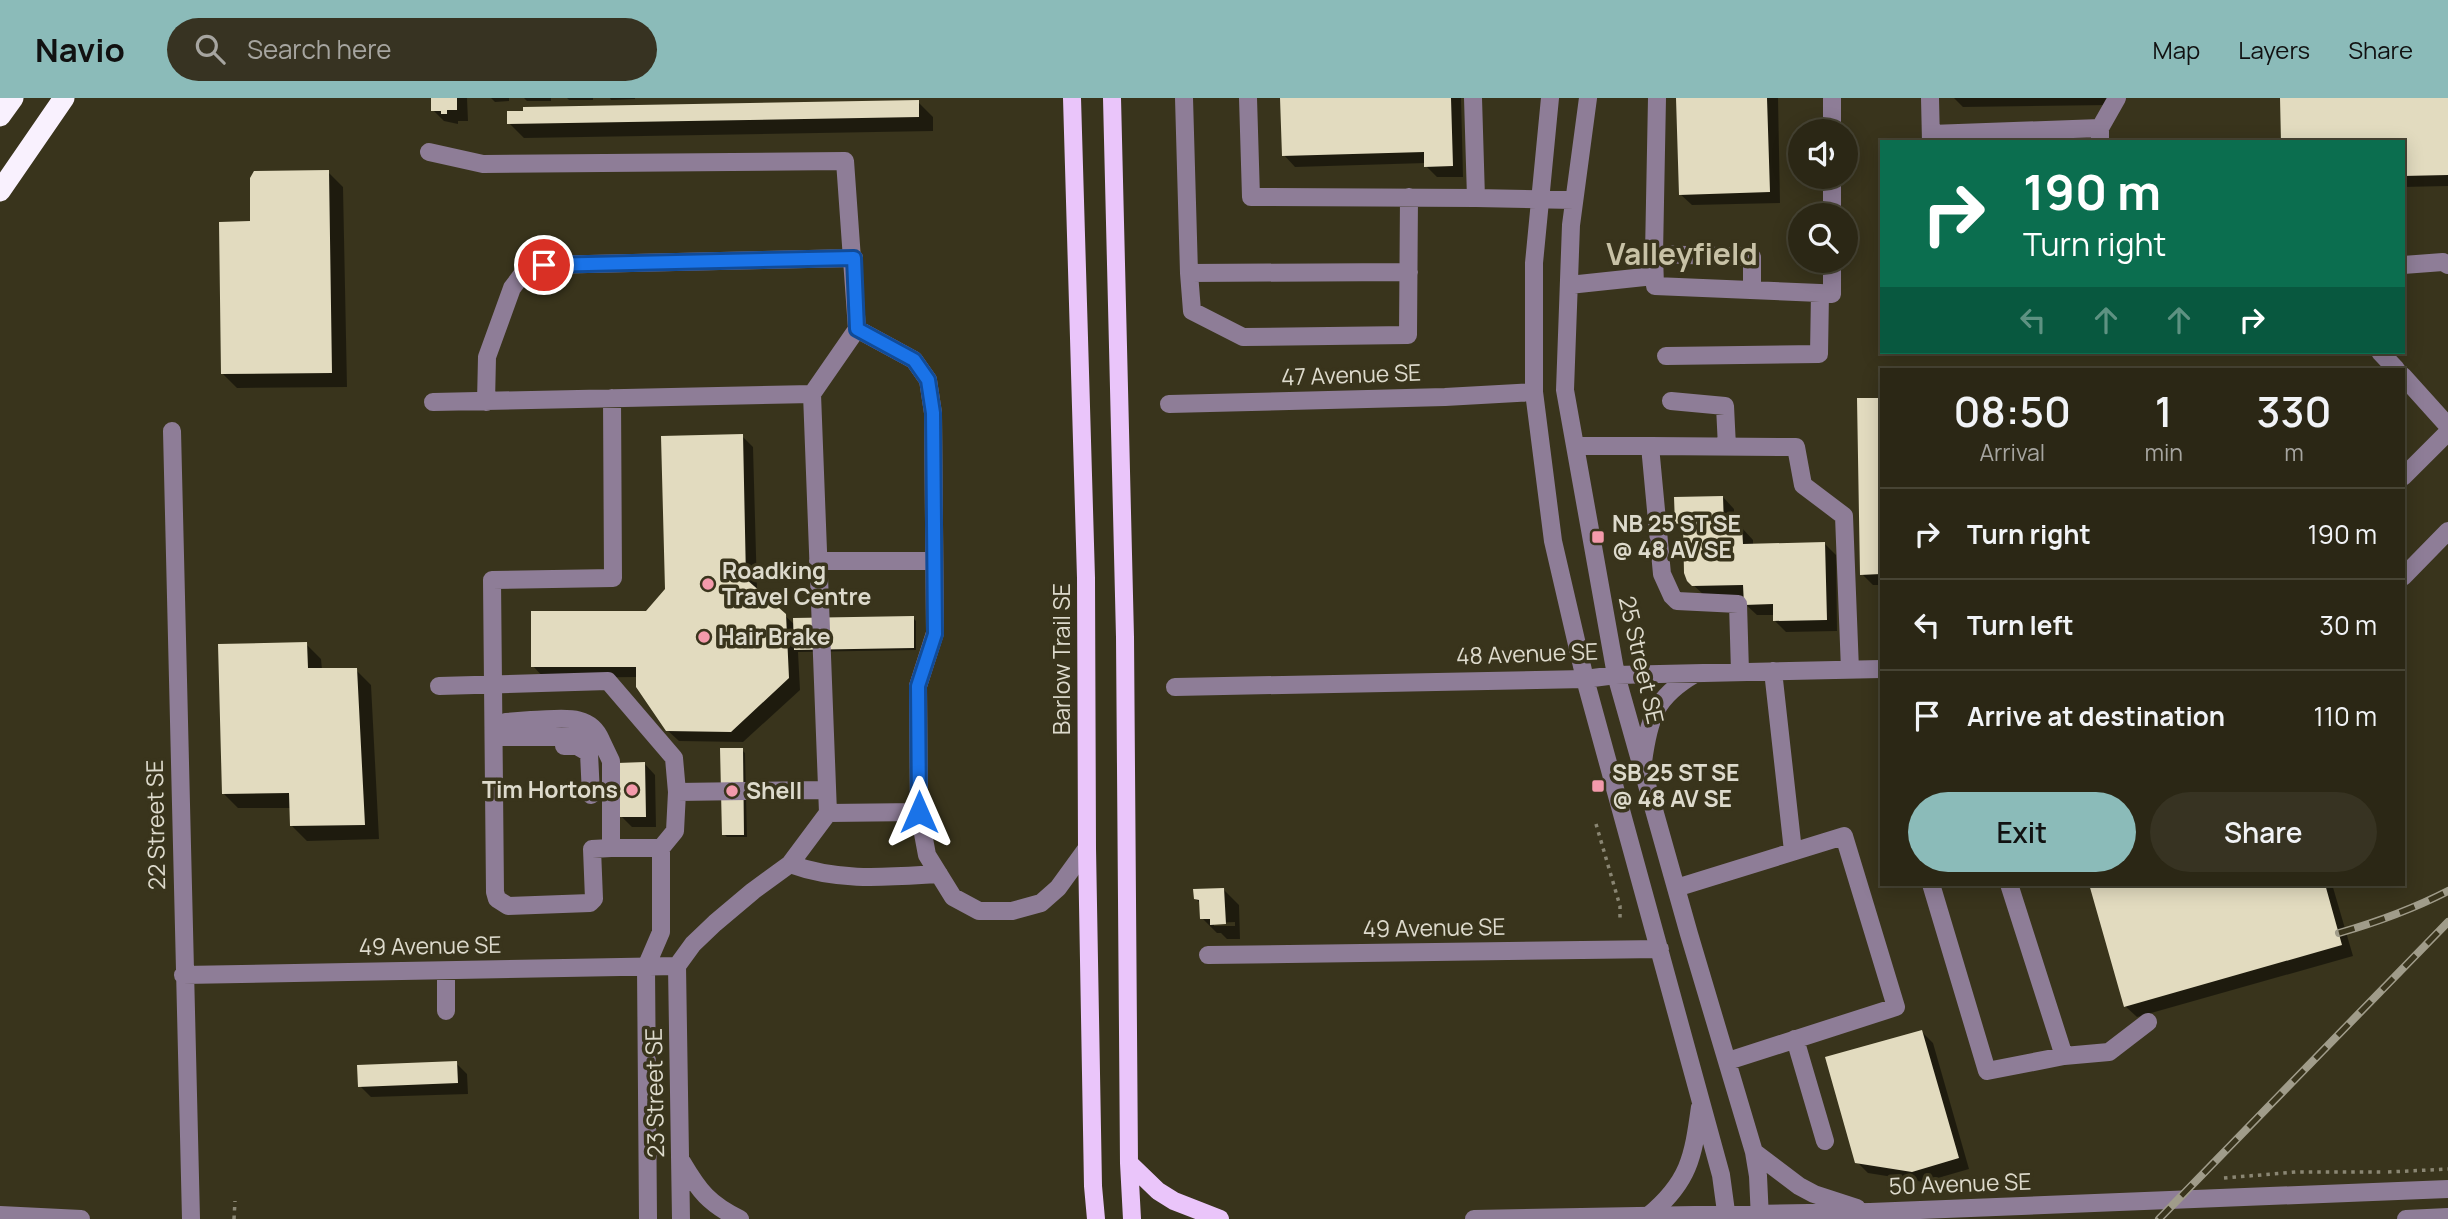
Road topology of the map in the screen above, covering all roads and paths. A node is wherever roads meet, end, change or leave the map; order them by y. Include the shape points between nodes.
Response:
1 (13, 98) edge
2 (64, 98) edge
3 (1072, 98) edge
4 (1112, 98) edge
5 (1184, 98) edge
6 (1248, 98) edge
7 (1473, 98) edge
8 (1550, 98) edge
9 (1588, 98) edge
10 (1657, 98) edge
11 (1832, 98) edge
12 (1930, 98) edge
13 (2118, 98) edge
14 (0, 116) edge
15 (1832, 119) edge
16 (2100, 135) edge
17 (1931, 138) edge
18 (429, 152) dead end
19 (0, 191) edge
20 (1409, 197) junction
21 (1476, 198) junction
22 (1539, 199) junction
23 (1574, 200) junction
24 (1654, 254) junction
25 (854, 258) junction
26 (2405, 265) edge
27 (2448, 265) edge
28 (1409, 272) junction
29 (1189, 273) junction
30 (1832, 273) edge
31 (1654, 276) junction
32 (1569, 285) junction
33 (1752, 290) junction
34 (1820, 293) junction
35 (857, 329) junction
36 (2382, 354) edge
37 (1666, 356) dead end
38 (2395, 368) edge
39 (2405, 378) edge
40 (1534, 392) junction
41 (812, 394) junction
42 (612, 398) junction
43 (1671, 401) dead end
44 (433, 402) dead end
45 (486, 402) junction
46 (1169, 404) dead end
47 (2448, 426) edge
48 (172, 431) dead end
49 (2448, 432) edge
50 (1575, 446) junction
51 (1650, 446) junction
52 (1727, 447) junction
53 (2405, 475) edge
54 (2448, 531) edge
55 (818, 561) junction
56 (934, 561) junction
57 (2405, 575) edge
58 (1880, 669) edge
59 (1850, 670) junction
60 (1773, 671) junction
61 (1740, 672) junction
62 (1699, 673) junction
63 (1616, 675) junction
64 (1585, 679) junction
65 (493, 682) junction
66 (439, 686) dead end
67 (1175, 687) dead end
68 (494, 736) junction
69 (1642, 767) junction
70 (827, 790) junction
71 (677, 792) junction
72 (591, 795) dead end
73 (919, 812) junction
74 (828, 813) junction
75 (1595, 824) dead end
76 (611, 848) junction
77 (662, 848) junction
78 (1087, 848) junction
79 (1793, 851) junction
80 (790, 864) junction
81 (939, 874) junction
82 (1932, 886) edge
83 (2009, 886) edge
84 (1676, 888) junction
85 (1620, 918) dead end
86 (1660, 949) junction
87 (1208, 955) dead end
88 (677, 966) junction
89 (646, 967) junction
90 (446, 971) junction
91 (183, 975) junction
92 (446, 1011) dead end
93 (2148, 1022) dead end
94 (1795, 1039) junction
95 (2064, 1056) junction
96 (1728, 1060) junction
97 (1701, 1100) junction
98 (1825, 1141) dead end
99 (1754, 1152) junction
100 (681, 1160) junction
101 (1129, 1163) junction
102 (2448, 1168) edge
103 (2223, 1178) dead end
104 (2448, 1189) edge
105 (235, 1201) dead end
106 (1870, 1212) junction
107 (0, 1215) edge
108 (1648, 1216) junction
109 (1727, 1216) edge
110 (1760, 1216) edge
111 (2448, 1217) edge
112 (81, 1219) edge
113 (191, 1219) edge
114 (234, 1219) edge
115 (648, 1219) edge
116 (681, 1219) edge
117 (740, 1219) edge
118 (1096, 1219) edge
119 (1132, 1219) edge
120 (1220, 1219) edge
121 (1474, 1219) edge
122 (2406, 1219) edge

1 - 14 highway
2 - 19 highway
3 - 78 main road, Barlow Trail SE via 1086,578
4 - 101 main road via 1125,637
5 - 29 street
6 - 20 street via 1251,197
7 - 21 street
8 - 22 street
9 - 23 street, 25 Street SE
10 - 24 street
11 - 15 street
12 - 17 street
13 - 16 street
16 - 17 street
18 - 25 street via 483,164 845,161
20 - 21 street
20 - 28 street
21 - 22 street
22 - 23 street
22 - 40 street
23 - 32 street, 25 Street SE
24 - 31 street
24 - 33 street via 1752,257
25 - 35 street
25 - 45 street via 544,265 524,272 512,288 487,358
26 - 27 street
28 - 29 street
28 - 29 street via 1408,335 1243,337 1192,311
30 - 34 street via 1832,294
31 - 32 street
31 - 33 street via 1654,286
32 - 50 street, 25 Street SE via 1565,390
33 - 34 street
34 - 37 street via 1819,354
35 - 41 street
35 - 56 street via 914,360 928,380 933,413
36 - 38 street
39 - 47 street
40 - 46 street, 47 Avenue SE
40 - 64 street via 1553,541
41 - 42 street
41 - 55 street
42 - 45 street
42 - 65 street via 613,578 492,580
43 - 52 street via 1725,406
44 - 45 street
48 - 91 street, 22 Street SE
49 - 53 street
50 - 51 street
50 - 63 street, 25 Street SE
51 - 52 street
51 - 61 street via 1667,587 1677,601 1738,604
52 - 59 street via 1796,447 1803,485 1844,516
54 - 57 street
55 - 56 street
55 - 70 street
56 - 73 street via 935,634 918,686
58 - 59 street, 48 Avenue SE
59 - 60 street, 48 Avenue SE
60 - 61 street, 48 Avenue SE
60 - 79 street
61 - 62 street, 48 Avenue SE
62 - 63 street, 48 Avenue SE
62 - 69 street via 1658,704
63 - 64 street, 48 Avenue SE
63 - 69 street, 25 Street SE
64 - 67 street, 48 Avenue SE
64 - 86 street
65 - 66 street
65 - 68 street
65 - 71 street via 608,681 674,758
68 - 72 street via 583,748 589,753
68 - 76 street via 601,740 611,761
68 - 76 street via 495,892 502,904 590,903 594,899 592,849
69 - 84 street, 25 Street SE
70 - 71 street
70 - 74 street
71 - 77 street via 675,831
73 - 74 street
73 - 81 street via 927,855
74 - 80 street
75 - 85 path
76 - 77 street
77 - 89 street via 661,932
78 - 81 street via 1041,903 1012,911 979,911 953,897
78 - 118 main road, Barlow Trail SE
79 - 84 street
79 - 94 street via 1844,836 1896,1007
80 - 81 street via 846,877
80 - 88 street via 715,923
82 - 95 street via 1987,1071
83 - 95 street
84 - 96 street, 25 Street SE
86 - 87 street, 49 Avenue SE
86 - 97 street
88 - 89 street, 49 Avenue SE
88 - 100 street, 23 Street SE
89 - 90 street, 49 Avenue SE
89 - 115 street, 23 Street SE
90 - 91 street, 49 Avenue SE
90 - 92 street
91 - 113 street, 22 Street SE
93 - 95 street via 2109,1052
94 - 96 street
94 - 98 street
96 - 99 street, 25 Street SE
97 - 108 street via 1682,1180
97 - 109 street
99 - 106 street via 1814,1194
99 - 110 street, 25 Street SE
100 - 116 street, 23 Street SE
100 - 117 street via 713,1205
101 - 119 main road
101 - 120 main road via 1174,1201
102 - 103 path
104 - 106 street, 50 Avenue SE
105 - 114 path
106 - 110 street, 50 Avenue SE
107 - 112 street
108 - 109 street, 50 Avenue SE
108 - 121 street, 50 Avenue SE
109 - 110 street, 50 Avenue SE
111 - 122 street

